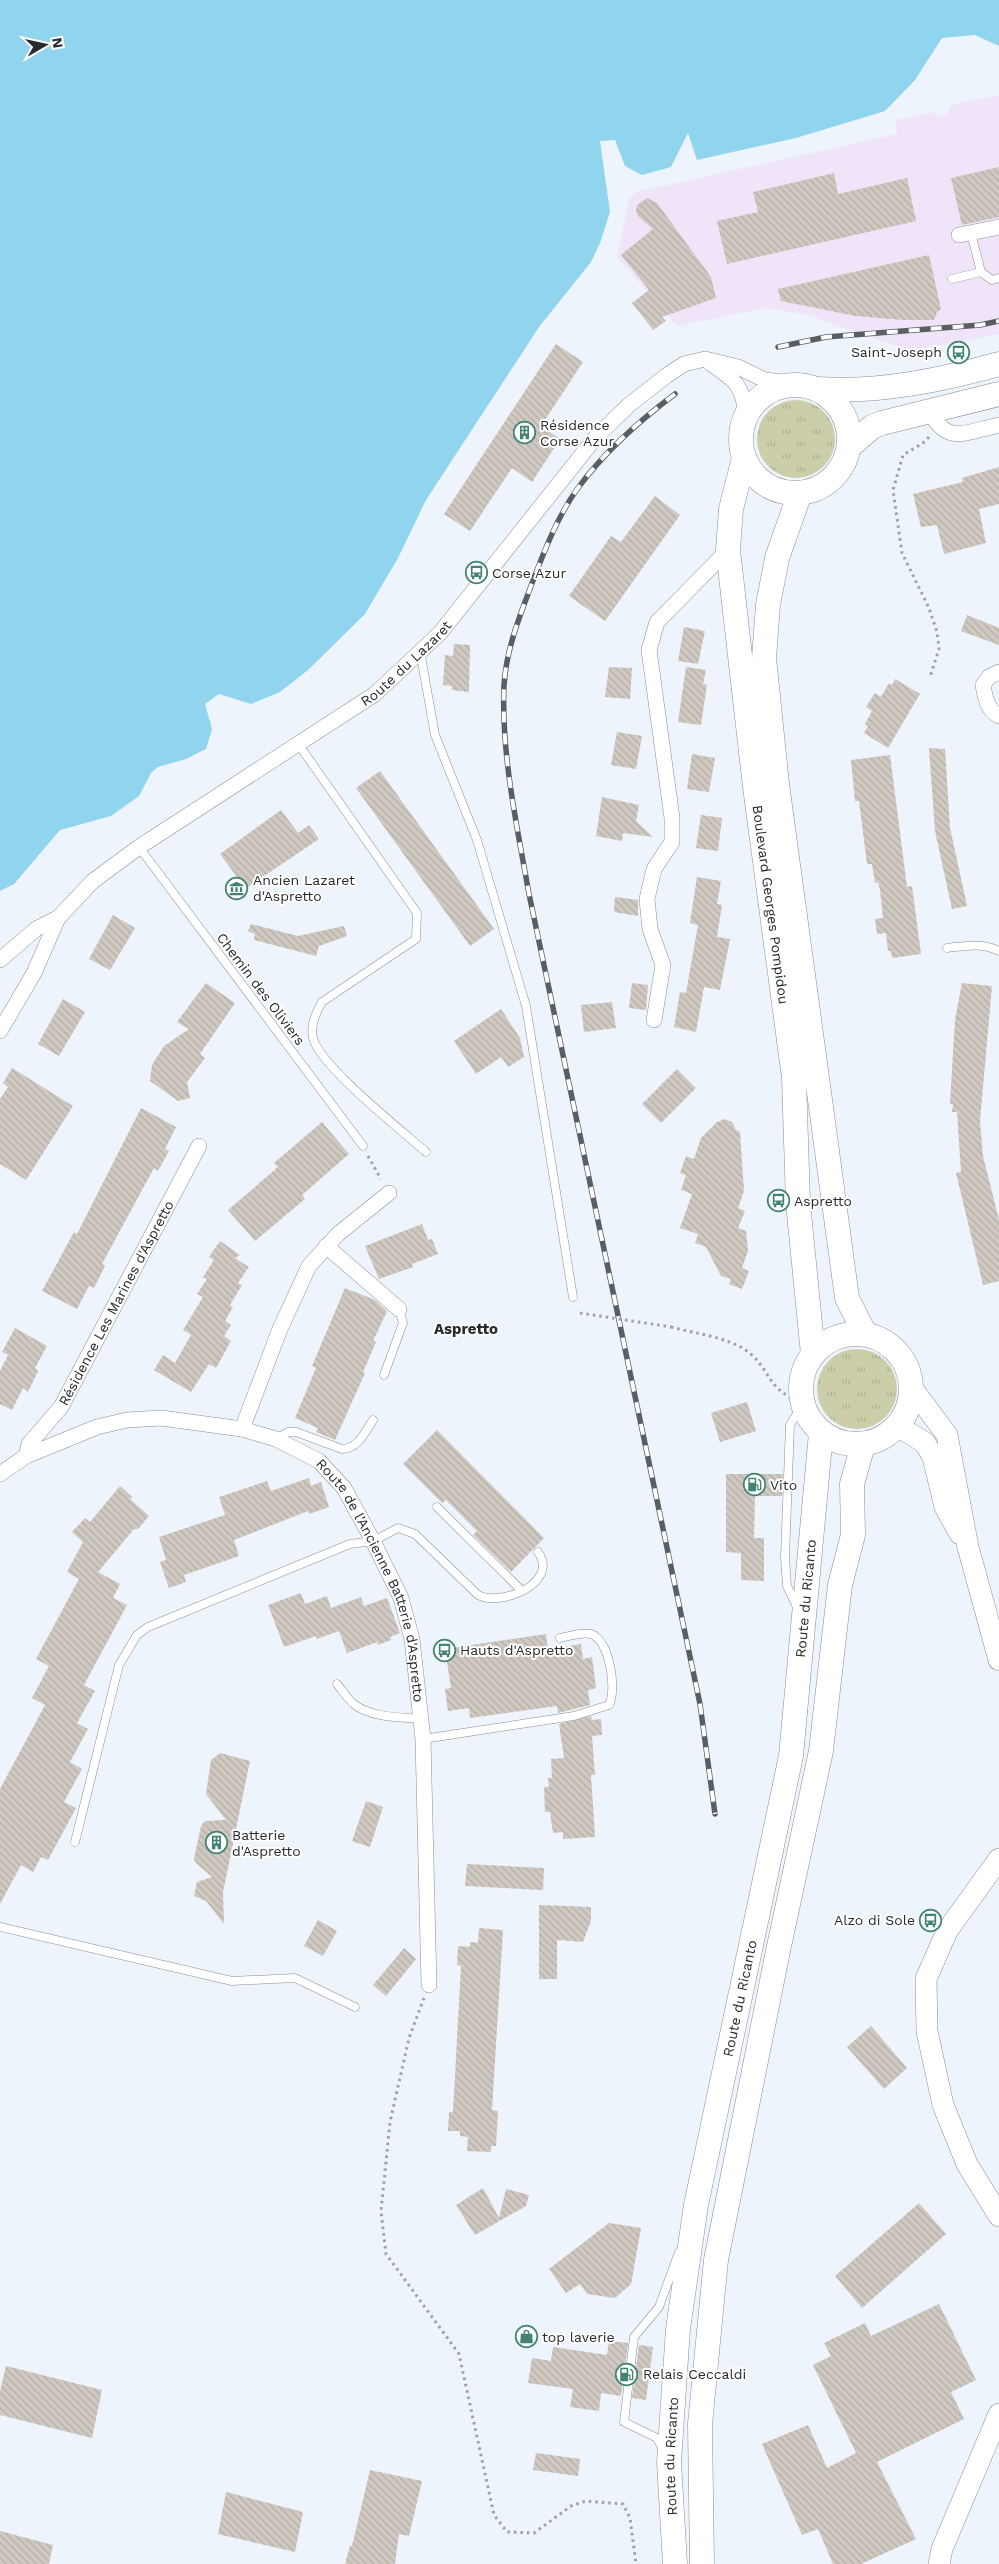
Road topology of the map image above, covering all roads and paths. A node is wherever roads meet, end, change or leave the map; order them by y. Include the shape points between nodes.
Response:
1 (999, 227) edge
2 (965, 234) joint
3 (981, 272) junction
4 (999, 278) edge
5 (952, 279) dead end
6 (705, 360) junction
7 (999, 364) edge
8 (809, 386) junction
9 (999, 394) edge
10 (746, 416) junction
11 (933, 419) junction
12 (999, 425) edge
13 (850, 446) junction
14 (744, 458) junction
15 (800, 493) junction
16 (728, 550) junction
17 (420, 651) junction
18 (999, 672) edge
19 (930, 677) dead end
20 (999, 716) edge
21 (299, 745) junction
22 (139, 847) junction
23 (58, 918) junction
24 (947, 948) dead end
25 (999, 952) edge
26 (0, 960) edge
27 (654, 1020) dead end
28 (0, 1031) edge
29 (199, 1146) dead end
30 (363, 1146) joint
31 (426, 1152) dead end
32 (389, 1193) joint
33 (326, 1246) junction
34 (572, 1297) dead end
35 (400, 1309) joint
36 (580, 1314) dead end
37 (865, 1334) junction
38 (813, 1354) junction
39 (384, 1375) dead end
40 (912, 1388) junction
41 (802, 1405) junction
42 (373, 1420) dead end
43 (898, 1426) junction
44 (242, 1429) junction
45 (821, 1433) junction
46 (276, 1439) junction
47 (863, 1445) junction
48 (26, 1456) junction
49 (0, 1474) edge
50 (437, 1507) dead end
51 (374, 1541) junction
52 (968, 1547) junction
53 (538, 1552) dead end
54 (522, 1591) junction
55 (803, 1619) junction
56 (560, 1638) dead end
57 (999, 1660) edge
58 (337, 1684) dead end
59 (421, 1719) junction
60 (423, 1739) junction
61 (75, 1842) dead end
62 (999, 1860) edge
63 (0, 1927) edge
64 (429, 1985) joint
65 (355, 2007) dead end
66 (696, 2205) junction
67 (999, 2216) edge
68 (999, 2414) edge
69 (669, 2462) junction
70 (636, 2564) edge
71 (675, 2564) edge
72 (702, 2564) edge
73 (939, 2564) edge

1 - 2 street
2 - 3 lane
3 - 4 lane via 992,280
3 - 5 lane
6 - 8 street, Route du Lazaret via 738,367 765,380
6 - 10 street via 741,388
6 - 17 street, Route du Lazaret via 684,364 666,376 629,404 596,437 440,634
7 - 8 main road via 962,374 853,390
8 - 10 main road via 783,385 768,391
8 - 13 main road via 832,398 843,412 849,428
9 - 11 main road
10 - 14 main road via 741,437
11 - 12 street via 946,432 956,434
11 - 13 main road via 872,427
11 - 19 path via 923,443 904,455 893,490 902,553 937,632 938,649
13 - 15 main road via 846,460 828,483
14 - 15 main road via 761,481 786,493
14 - 16 main road, Boulevard Georges Pompidou via 731,509
15 - 37 main road, Boulevard Georges Pompidou via 777,558 768,605 764,658 777,784 847,1298
16 - 27 street via 657,622 649,650 672,818 672,842 654,869 647,899 650,929 663,965
16 - 38 main road, Boulevard Georges Pompidou via 755,787 794,1078 798,1203
17 - 21 street, Route du Lazaret via 375,694
17 - 34 lane via 435,735 477,840 526,1006
18 - 20 street via 983,685 986,700
21 - 22 street, Route du Lazaret
21 - 31 lane via 417,913 418,925 416,939 322,1002 314,1016 313,1038 327,1064
22 - 23 street, Route du Lazaret via 93,881
22 - 30 lane, Chemin des Oliviers
23 - 26 street, Route du Lazaret via 36,929
23 - 28 street, Route du Lazaret via 34,973
24 - 25 lane via 974,944 992,947
29 - 48 street, Résidence Les Marines d'Aspretto via 61,1407 29,1444
30 - 32 path
32 - 33 street
33 - 35 street
33 - 44 street via 309,1266 280,1329
35 - 39 lane via 403,1323
36 - 41 path, bridge via 671,1327 727,1341 752,1355 776,1390
37 - 38 main road via 846,1335 828,1341
37 - 40 main road via 880,1339 903,1359
38 - 41 main road via 801,1378
40 - 43 main road via 906,1414
40 - 52 main road via 947,1435
41 - 45 main road
41 - 55 lane via 790,1425 785,1557 787,1586
42 - 46 lane via 349,1449 296,1432 288,1432
43 - 47 main road via 882,1439
43 - 52 main road via 925,1442 933,1457 945,1507
44 - 46 street, Route de l'Ancienne Batterie d'Aspretto
44 - 48 street, Route de l'Ancienne Batterie d'Aspretto via 161,1418 127,1420 97,1426
45 - 47 main road via 841,1443
45 - 55 main road, Route du Ricanto
46 - 51 street, Route de l'Ancienne Batterie d'Aspretto via 325,1468 344,1488
47 - 72 main road, Route du Ricanto via 852,1484 853,1535 840,1585 821,1751 716,2260 700,2424
48 - 49 street, Route de l'Ancienne Batterie d'Aspretto
50 - 54 lane
51 - 54 lane via 398,1528 405,1529 415,1534 478,1595 498,1599
51 - 59 street, Route de l'Ancienne Batterie d'Aspretto via 408,1617
51 - 61 lane via 350,1544 137,1634 112,1686
52 - 57 main road
53 - 54 lane via 544,1570 539,1579
55 - 66 main road, Route du Ricanto via 790,1756
56 - 60 lane via 581,1633 600,1640 605,1648 614,1687 608,1705 574,1716
58 - 59 lane via 355,1705 387,1716
59 - 60 street, Route de l'Ancienne Batterie d'Aspretto
60 - 64 street, Route de l'Ancienne Batterie d'Aspretto
62 - 67 main road via 948,1931 926,1979 927,2031 943,2105 967,2164
63 - 65 lane via 232,1981 295,1978
64 - 70 path via 410,2038 390,2122 381,2211 386,2254 459,2354 494,2515 507,2532 534,2533 571,2506 586,2501 623,2504 630,2518
66 - 69 main road, Route du Ricanto via 678,2329
66 - 69 lane via 659,2307 634,2337 624,2422 657,2438
68 - 73 main road via 942,2549
69 - 71 main road, Route du Ricanto

